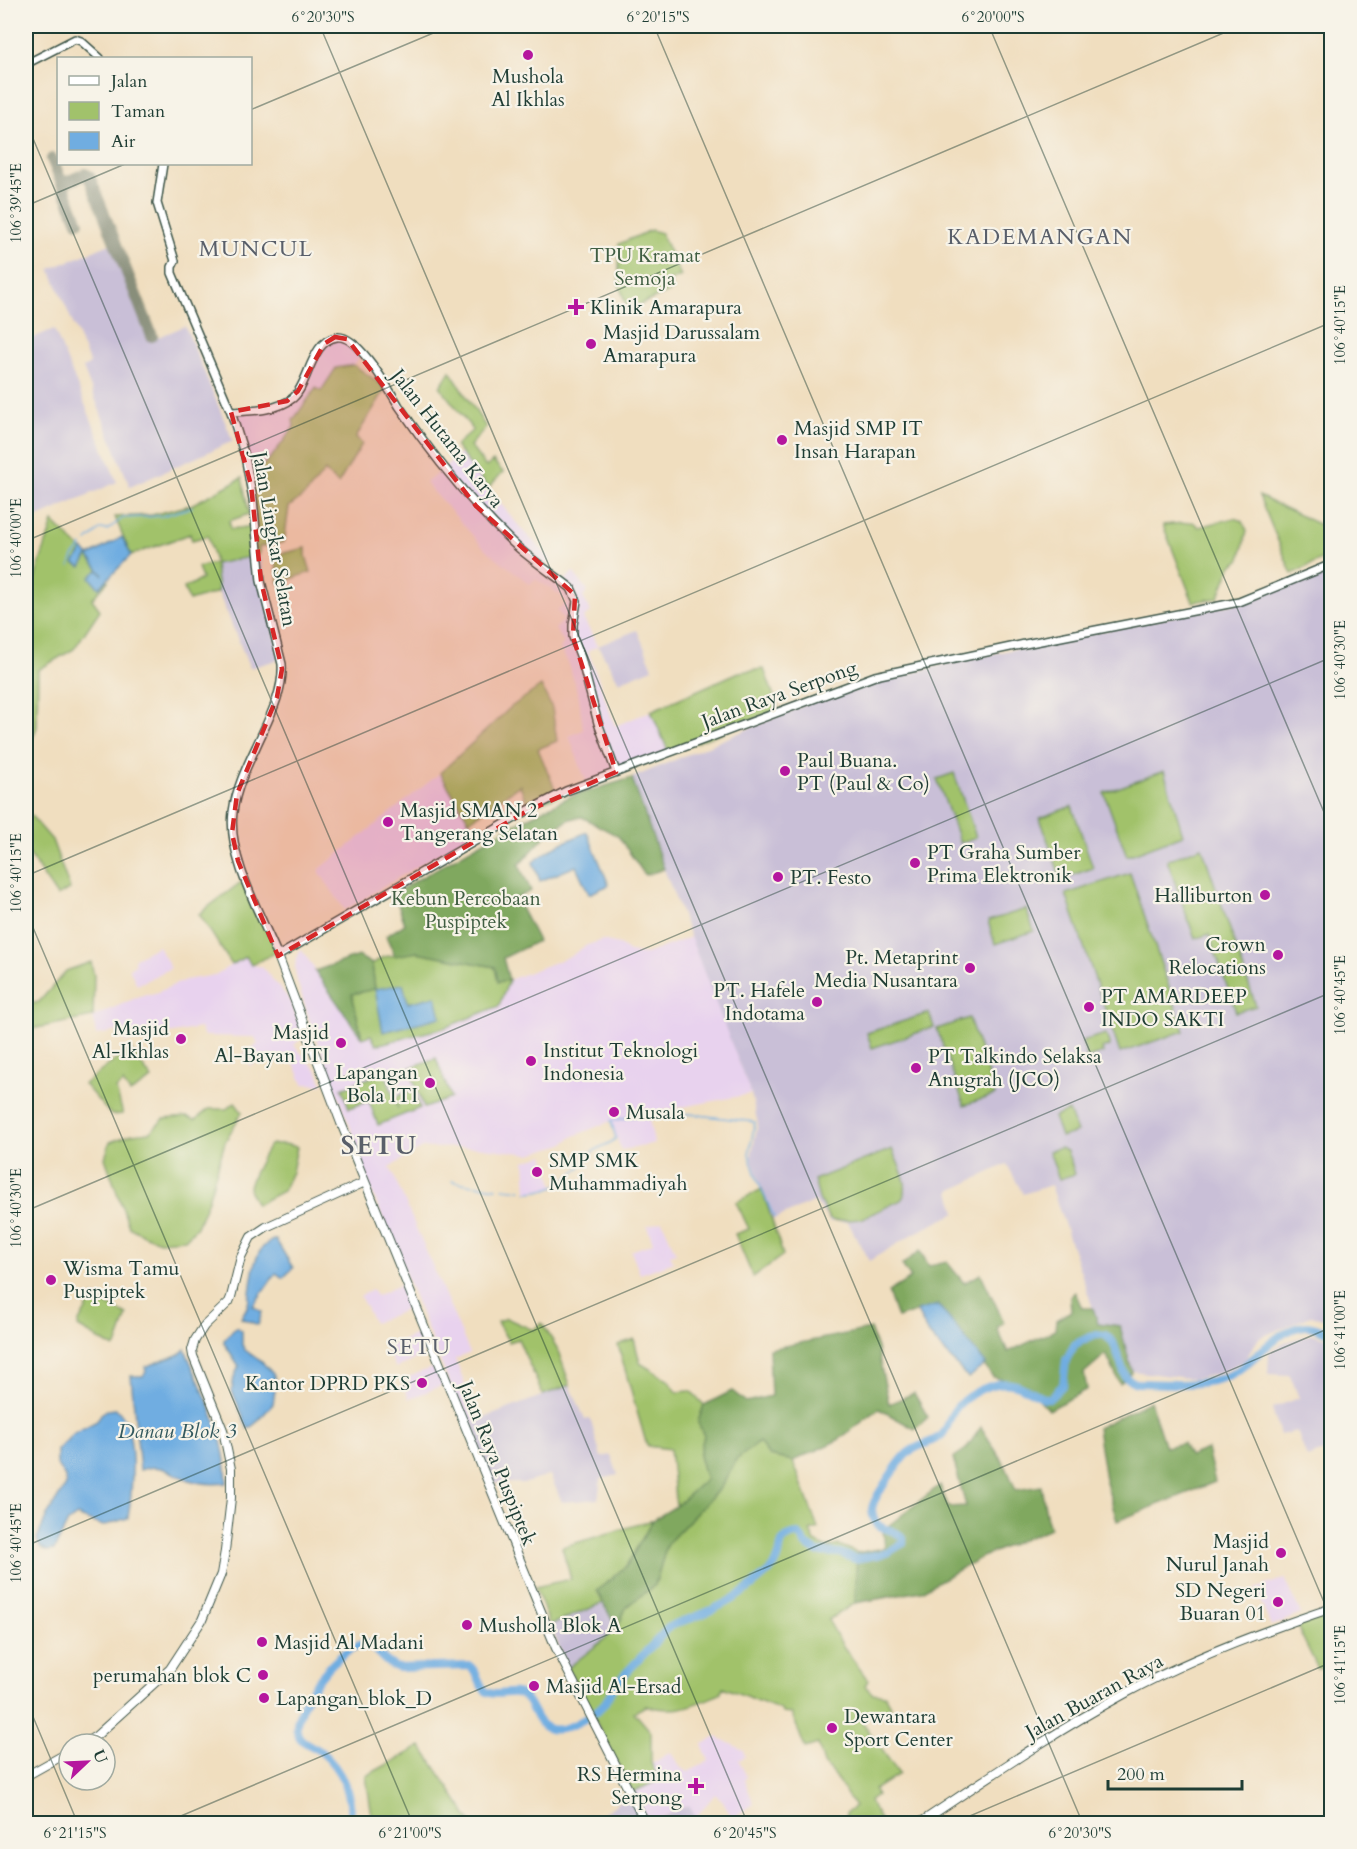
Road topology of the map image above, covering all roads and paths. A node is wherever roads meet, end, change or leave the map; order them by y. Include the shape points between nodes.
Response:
1 (99, 57) edge
2 (26, 64) edge
3 (163, 165) edge
4 (231, 412) junction
5 (1331, 564) edge
6 (616, 772) junction
7 (278, 956) junction
8 (365, 1182) junction
9 (1332, 1608) edge
10 (100, 1732) edge
11 (57, 1759) edge
12 (26, 1776) edge
13 (646, 1824) edge
14 (918, 1824) edge

1 - 2 main road via 75,39
3 - 4 main road, Jalan Lingkar Selatan via 157,200 176,261 172,273
4 - 6 main road, Jalan Hutama Karya via 287,401 300,388 324,344 340,336 350,340 476,506 515,545 571,588 577,604 573,637
4 - 7 main road, Jalan Lingkar Selatan via 251,485 261,581 282,669 277,697 237,794 232,833 243,872
5 - 6 main road, Jalan Raya Serpong via 1239,602 875,676
6 - 7 main road, Jalan Raya Serpong via 527,811
7 - 8 main road, Jalan Raya Puspiptek
8 - 10 main road via 256,1232 244,1248 229,1302 204,1326 192,1345 223,1430 231,1469 221,1574 202,1620 170,1669
8 - 13 main road, Jalan Raya Puspiptek via 556,1648
9 - 14 main road, Jalan Buaran Raya via 1222,1649 1126,1693
11 - 12 main road

